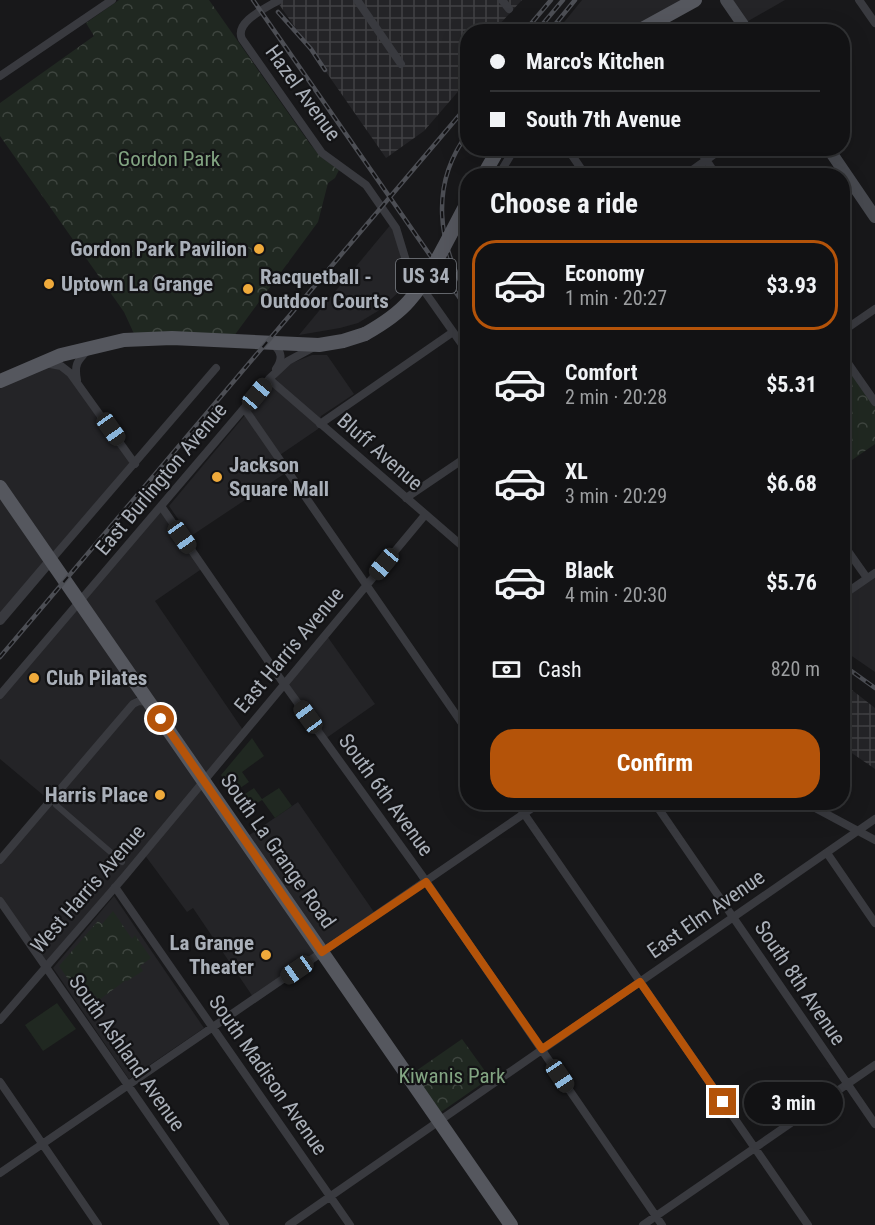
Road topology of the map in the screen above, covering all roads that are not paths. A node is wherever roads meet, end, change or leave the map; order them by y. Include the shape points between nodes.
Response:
1 (112, 0) edge
2 (279, 0) edge
3 (357, 0) edge
4 (502, 0) edge
5 (695, 0) edge
6 (726, 0) edge
7 (859, 0) edge
8 (509, 9) dead end
9 (875, 23) edge
10 (652, 24) edge
11 (742, 24) edge
12 (402, 63) dead end
13 (0, 76) edge
14 (703, 156) edge
15 (712, 156) edge
16 (706, 160) junction
17 (695, 168) edge
18 (712, 168) edge
19 (850, 180) edge
20 (460, 215) edge
21 (875, 217) edge
22 (875, 309) edge
23 (850, 326) edge
24 (453, 332) junction
25 (460, 342) edge
26 (273, 344) junction
27 (319, 345) junction
28 (92, 347) junction
29 (41, 363) junction
30 (850, 366) edge
31 (216, 368) dead end
32 (269, 379) junction
33 (0, 381) edge
34 (77, 381) junction
35 (875, 402) edge
36 (244, 408) junction
37 (320, 424) junction
38 (460, 461) edge
39 (135, 464) junction
40 (0, 487) edge
41 (405, 498) junction
42 (161, 506) junction
43 (425, 515) junction
44 (460, 544) edge
45 (850, 552) edge
46 (51, 560) junction
47 (871, 575) edge
48 (367, 586) junction
49 (850, 590) edge
50 (80, 602) junction
51 (0, 620) edge
52 (284, 684) junction
53 (0, 695) edge
54 (150, 702) junction
55 (460, 720) edge
56 (203, 780) junction
57 (56, 805) dead end
58 (521, 810) edge
59 (530, 810) edge
60 (660, 810) edge
61 (818, 810) edge
62 (524, 814) junction
63 (875, 819) edge
64 (856, 832) junction
65 (875, 840) edge
66 (827, 853) junction
67 (0, 860) edge
68 (122, 862) dead end
69 (426, 882) junction
70 (115, 887) junction
71 (0, 901) edge
72 (734, 918) junction
73 (875, 923) edge
74 (322, 952) junction
75 (45, 967) junction
76 (640, 982) junction
77 (0, 1020) edge
78 (212, 1027) junction
79 (542, 1049) junction
80 (875, 1065) edge
81 (0, 1082) edge
82 (847, 1084) junction
83 (128, 1085) junction
84 (440, 1121) junction
85 (875, 1124) edge
86 (42, 1144) junction
87 (755, 1148) junction
88 (0, 1173) edge
89 (330, 1197) junction
90 (656, 1216) junction
91 (98, 1225) edge
92 (225, 1225) edge
93 (289, 1225) edge
94 (350, 1225) edge
95 (511, 1225) edge
96 (643, 1225) edge
97 (662, 1225) edge
98 (808, 1225) edge

1 - 13 street
2 - 24 street, Hazel Avenue via 243,24 242,39 322,153 362,180 387,214 399,233 413,275
3 - 12 street
4 - 8 street
5 - 10 main road
6 - 11 main road
7 - 9 street
14 - 16 street
15 - 16 street
16 - 17 street
16 - 18 street
19 - 21 main road
20 - 27 main road, US 34, bridge via 418,289 398,313 365,334
22 - 23 street
24 - 25 street, Hazel Avenue
24 - 37 street
26 - 27 main road, US 34
26 - 28 main road, US 34 via 150,338
26 - 32 street, East Burlington Avenue via 281,356
27 - 32 street, East Burlington Avenue via 288,361
28 - 29 main road, US 34
28 - 34 street via 76,362
29 - 33 main road, US 34
29 - 34 street via 62,367
30 - 35 street
31 - 39 street
32 - 36 street, East Burlington Avenue
32 - 37 street, Bluff Avenue
34 - 39 street
36 - 42 street, East Burlington Avenue
36 - 48 street
37 - 41 street, Bluff Avenue
38 - 41 street
39 - 46 street
40 - 46 main road, South La Grange Road
41 - 43 street, Bluff Avenue
42 - 50 street, East Burlington Avenue
42 - 52 street, South 6th Avenue
43 - 44 street, Bluff Avenue
43 - 48 street, East Harris Avenue
45 - 47 street
46 - 50 main road, South La Grange Road
46 - 51 street
47 - 49 street
48 - 52 street, East Harris Avenue
48 - 55 street
50 - 53 street, East Burlington Avenue
50 - 54 main road, South La Grange Road
52 - 56 street, East Harris Avenue
52 - 69 street, South 6th Avenue
54 - 56 main road, South La Grange Road
54 - 67 street via 134,704
56 - 70 street, West Harris Avenue
56 - 74 main road, South La Grange Road
57 - 68 street
58 - 62 street
59 - 62 street
60 - 72 street, South 8th Avenue
61 - 64 street
62 - 69 street
62 - 76 street
63 - 64 street, East Elm Avenue
64 - 65 street
64 - 66 street, East Elm Avenue
66 - 72 street, East Elm Avenue
66 - 73 street
69 - 74 street
69 - 79 street, South 6th Avenue
70 - 75 street, West Harris Avenue
70 - 78 street, South Madison Avenue
71 - 75 street, South Ashland Avenue
72 - 76 street, East Elm Avenue
72 - 82 street, South 8th Avenue
74 - 78 street
74 - 84 main road, South La Grange Road
75 - 77 street, West Harris Avenue
75 - 83 street, South Ashland Avenue
76 - 79 street, East Elm Avenue
76 - 87 street
78 - 83 street
78 - 89 street, South Madison Avenue
79 - 84 street, East Elm Avenue
79 - 90 street, South 6th Avenue
80 - 82 street
81 - 86 street
82 - 85 street, South 8th Avenue
82 - 87 street
83 - 86 street
83 - 92 street, South Ashland Avenue
84 - 89 street, East Elm Avenue
84 - 95 main road, South La Grange Road
86 - 88 street
86 - 91 street
87 - 90 street
87 - 98 street
89 - 93 street, East Elm Avenue
89 - 94 street, South Madison Avenue
90 - 96 street
90 - 97 street, South 6th Avenue

